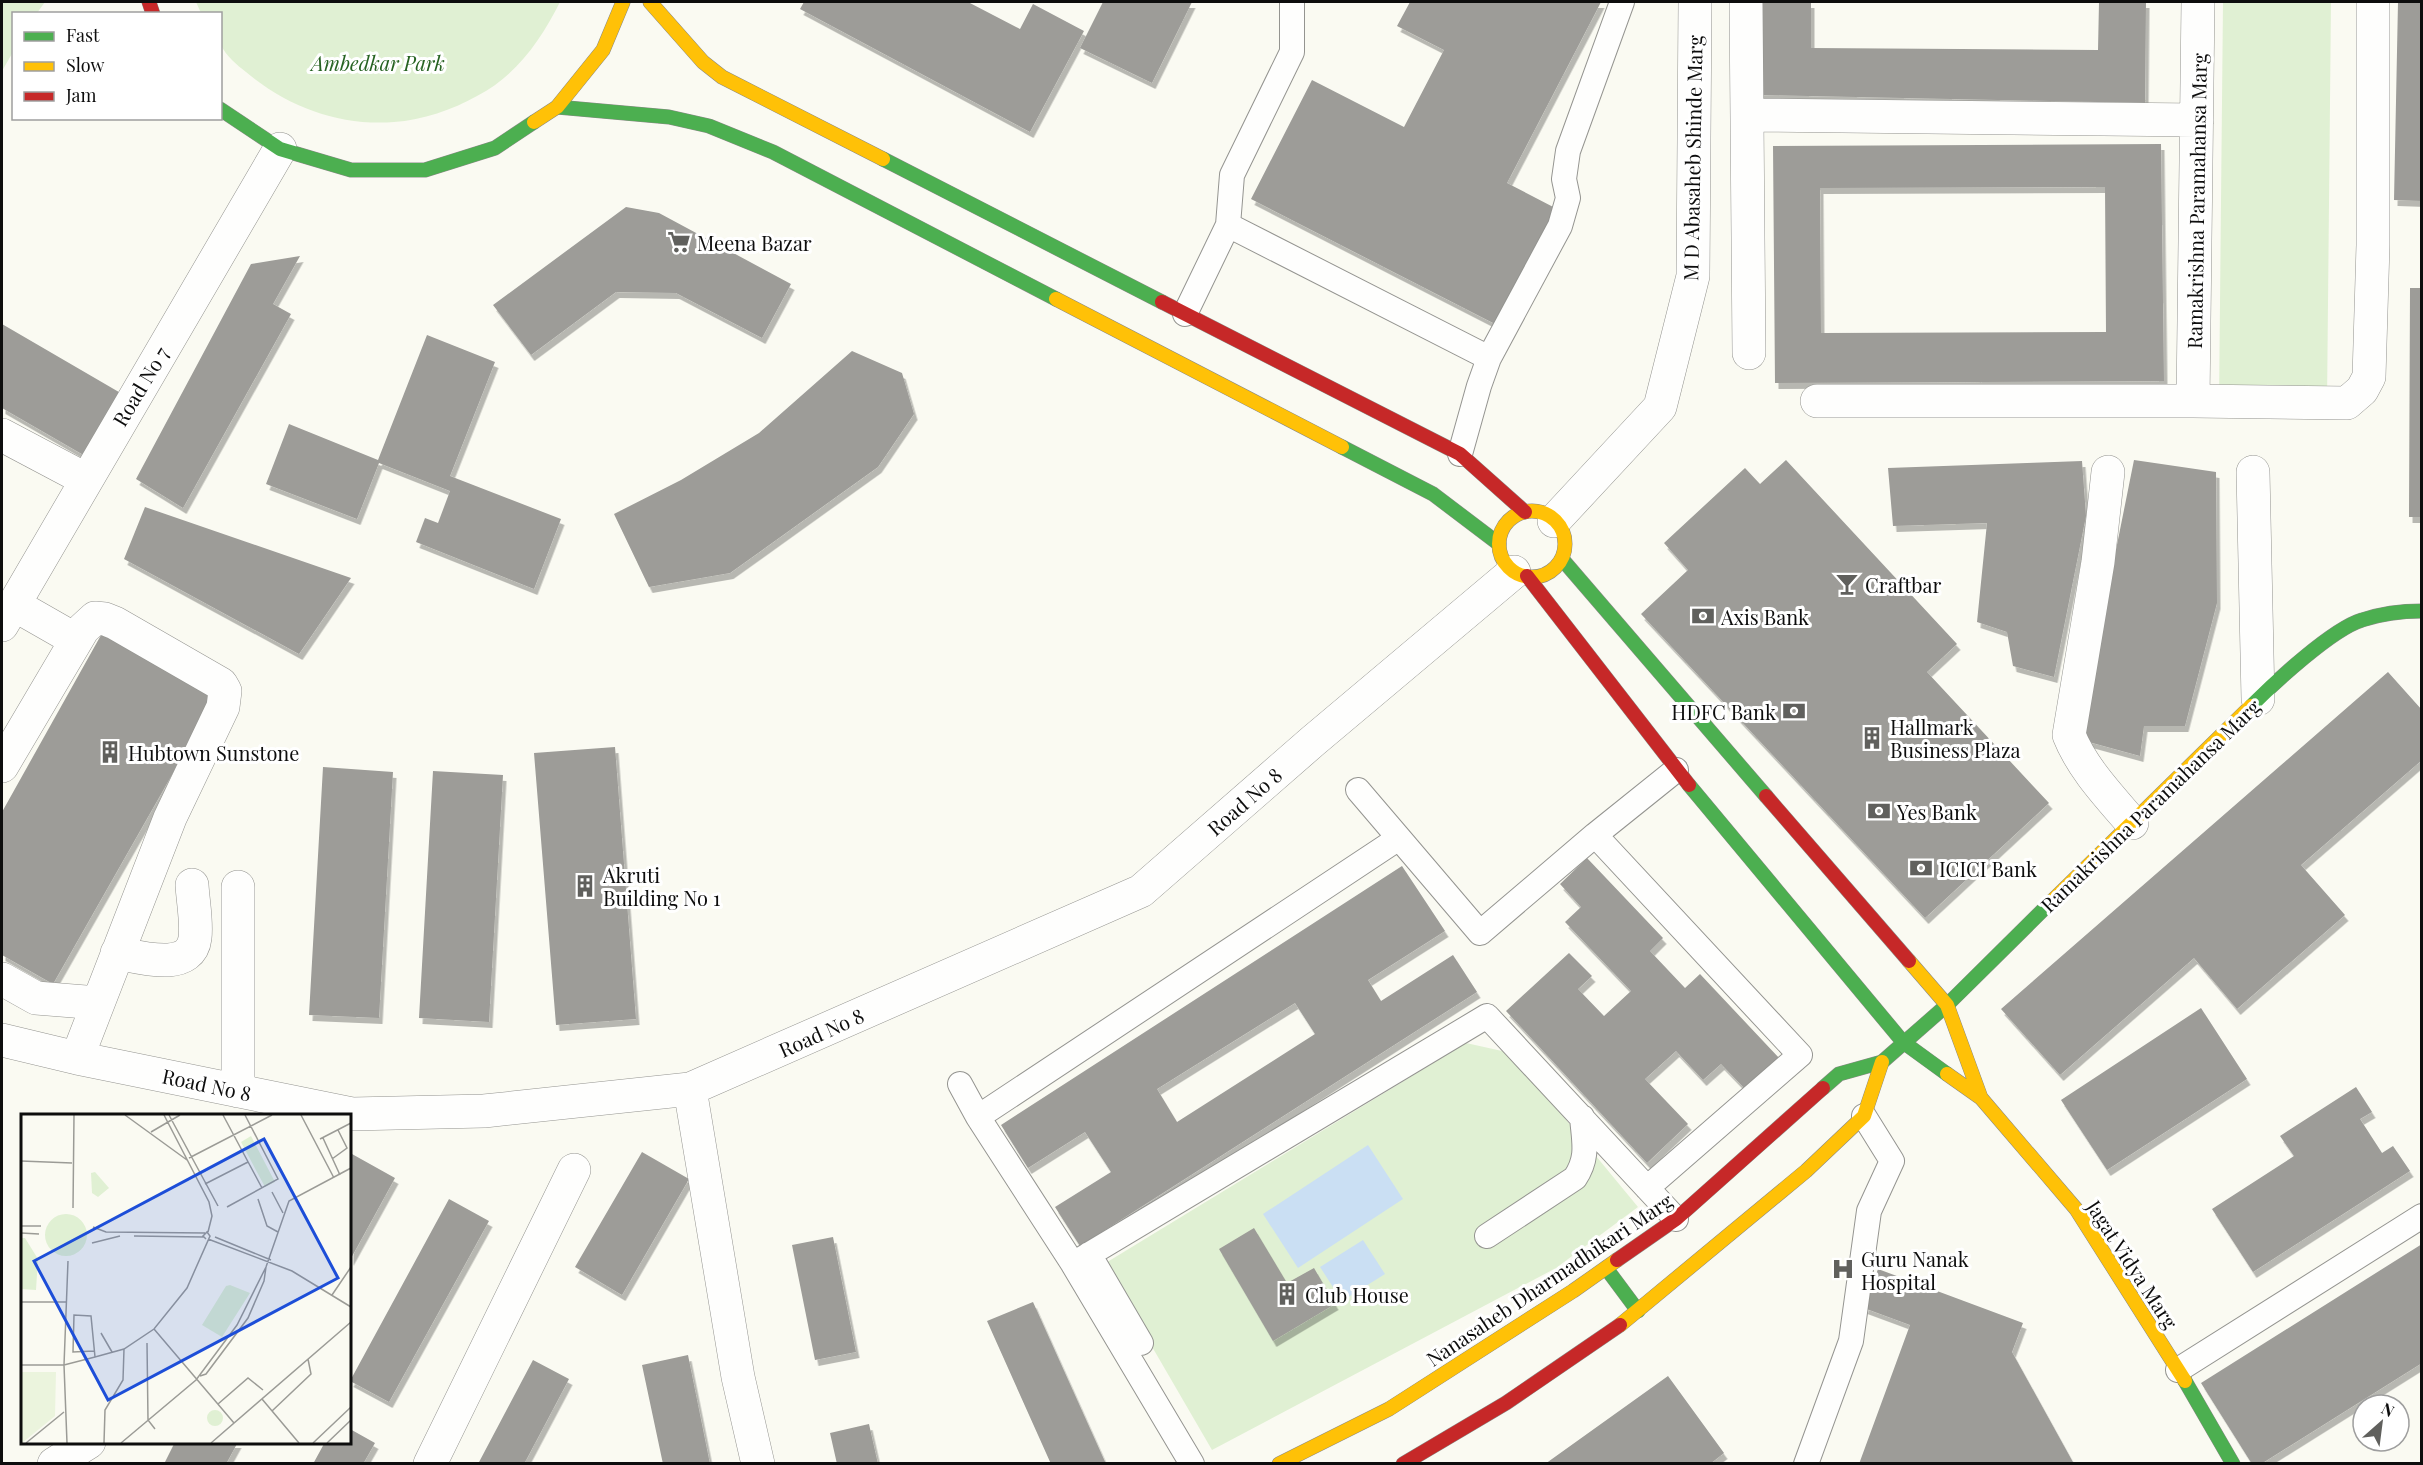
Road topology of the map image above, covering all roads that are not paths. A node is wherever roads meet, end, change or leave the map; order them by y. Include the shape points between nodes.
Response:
1 (623, 2) edge
2 (651, 2) edge
3 (1292, 2) edge
4 (1622, 2) edge
5 (1695, 2) edge
6 (1746, 2) edge
7 (2198, 2) edge
8 (2373, 2) edge
9 (557, 107) junction
10 (222, 110) edge
11 (1747, 115) junction
12 (2197, 120) junction
13 (280, 149) junction
14 (1228, 225) junction
15 (1185, 314) junction
16 (1749, 353) dead end
17 (1489, 358) junction
18 (1817, 401) dead end
19 (2193, 401) junction
20 (2, 435) edge
21 (1460, 454) junction
22 (2108, 472) dead end
23 (2253, 472) dead end
24 (85, 479) junction
25 (1540, 516) junction
26 (1562, 559) junction
27 (1513, 564) junction
28 (2421, 611) edge
29 (8, 614) edge
30 (76, 640) junction
31 (2258, 699) junction
32 (2, 766) edge
33 (1676, 770) junction
34 (1358, 790) dead end
35 (2132, 823) junction
36 (1595, 835) junction
37 (1399, 838) junction
38 (192, 885) dead end
39 (238, 886) dead end
40 (117, 953) junction
41 (2, 979) edge
42 (98, 1003) junction
43 (1947, 1005) junction
44 (2, 1040) edge
45 (1903, 1042) junction
46 (77, 1058) junction
47 (1882, 1062) junction
48 (960, 1084) dead end
49 (690, 1089) junction
50 (238, 1091) junction
51 (1981, 1098) junction
52 (338, 1114) edge
53 (1864, 1116) junction
54 (351, 1117) edge
55 (978, 1117) junction
56 (1582, 1117) junction
57 (574, 1170) dead end
58 (1647, 1188) junction
59 (2421, 1216) edge
60 (1676, 1219) junction
61 (1487, 1236) dead end
62 (1081, 1259) junction
63 (1606, 1268) junction
64 (1638, 1311) junction
65 (1141, 1343) dead end
66 (2178, 1370) junction
67 (86, 1444) edge
68 (54, 1464) edge
69 (430, 1464) edge
70 (758, 1464) edge
71 (1192, 1464) edge
72 (1279, 1464) edge
73 (1403, 1464) edge
74 (1806, 1464) edge
75 (2233, 1464) edge

1 - 9 street via 603,50
2 - 15 street via 703,62 765,107 1047,250
3 - 14 lane via 1292,52 1232,175
4 - 17 lane via 1568,151 1564,179 1568,198 1560,225
5 - 25 street, M D Abasaheb Shinde Marg via 1693,276 1660,407
6 - 11 street
7 - 12 street, Ramakrishna Paramahansa Marg
8 - 19 street via 2369,377 2347,404
9 - 13 street via 495,148 425,170 351,170
9 - 27 street via 669,117 750,137 1329,434 1433,494
10 - 13 street
11 - 12 street
11 - 16 street
12 - 19 street, Ramakrishna Paramahansa Marg
13 - 24 street, Road No 7
14 - 15 lane
14 - 17 lane
15 - 21 street via 1344,402
17 - 21 lane
18 - 19 street
20 - 24 street
21 - 25 street
22 - 35 street via 2098,562 2068,735 2103,790
23 - 31 street
24 - 29 street, Road No 7
25 - 26 street via 1565,538
25 - 27 street via 1507,522 1501,532
26 - 27 street via 1546,574
26 - 43 street
27 - 33 street
27 - 49 street, Road No 8 via 1141,891
28 - 31 street, Ramakrishna Paramahansa Marg via 2360,620 2324,642
29 - 30 street
30 - 32 street
30 - 40 street via 95,618 105,619 221,684 225,691 223,707 170,818
31 - 35 street, Ramakrishna Paramahansa Marg
33 - 36 lane
33 - 45 street
34 - 37 lane
35 - 43 street, Ramakrishna Paramahansa Marg
36 - 37 lane via 1480,933
36 - 58 lane via 1800,1054
37 - 55 lane
38 - 40 street via 195,940 186,954 168,962
39 - 50 street
40 - 42 street
41 - 42 street via 36,998
42 - 46 street
43 - 45 street, Ramakrishna Paramahansa Marg
43 - 51 street
44 - 46 street, Road No 8
45 - 47 street, Nanasaheb Dharmadhikari Marg
45 - 51 street
46 - 50 street, Road No 8
47 - 53 street, Nanasaheb Dharmadhikari Marg
47 - 60 street, Nanasaheb Dharmadhikari Marg via 1839,1074
48 - 55 lane
49 - 54 street, Road No 8 via 484,1111
49 - 70 street via 738,1377
50 - 52 street, Road No 8
51 - 66 street, Jagat Vidya Marg via 2076,1209
53 - 64 street, Nanasaheb Dharmadhikari Marg via 1806,1171
53 - 74 lane via 1892,1161 1869,1211 1851,1341
55 - 62 lane
56 - 58 lane
56 - 61 lane via 1585,1153 1575,1178
56 - 62 lane via 1487,1016
57 - 69 street
58 - 60 lane
59 - 66 lane
60 - 63 street, Nanasaheb Dharmadhikari Marg
62 - 65 lane
62 - 71 lane
63 - 64 street
63 - 72 street, Nanasaheb Dharmadhikari Marg via 1389,1409
64 - 73 street, Nanasaheb Dharmadhikari Marg via 1506,1403
66 - 75 street, Jagat Vidya Marg
67 - 68 street

